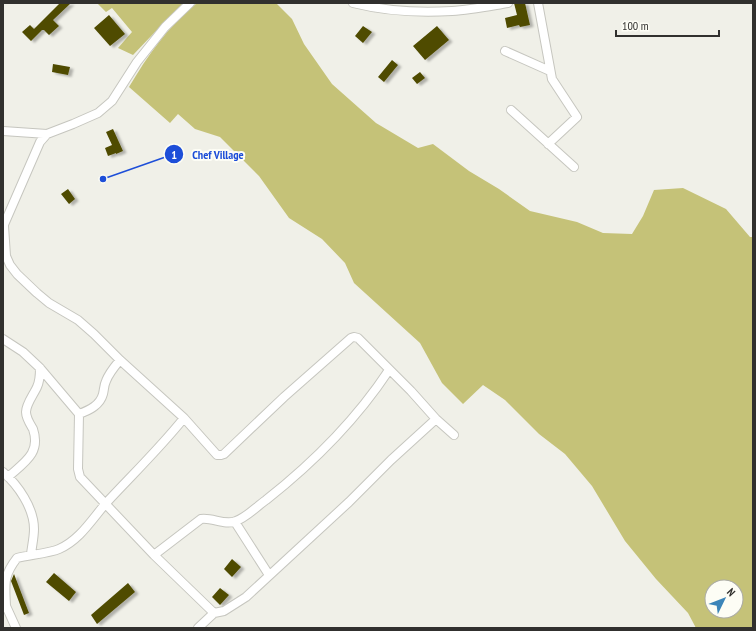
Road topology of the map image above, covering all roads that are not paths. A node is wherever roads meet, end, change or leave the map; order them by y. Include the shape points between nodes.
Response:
1 (190, 3) edge
2 (353, 3) edge
3 (508, 3) edge
4 (538, 3) edge
5 (505, 51) dead end
6 (550, 71) junction
7 (511, 110) dead end
8 (3, 130) edge
9 (47, 134) junction
10 (548, 144) junction
11 (574, 167) dead end
12 (4, 226) edge
13 (3, 339) edge
14 (120, 360) junction
15 (40, 368) junction
16 (389, 370) junction
17 (79, 414) junction
18 (184, 418) junction
19 (436, 419) junction
20 (454, 435) dead end
21 (6, 474) edge
22 (106, 504) junction
23 (235, 522) junction
24 (30, 554) junction
25 (154, 555) junction
26 (269, 575) junction
27 (5, 607) edge
28 (214, 613) junction
29 (16, 628) edge
30 (198, 628) edge

1 - 9 street via 150,45 112,101 98,113
2 - 3 street via 421,12 453,11
4 - 6 street
5 - 6 street
6 - 10 street via 552,79 577,117
7 - 10 street
8 - 9 street
9 - 12 street via 40,142
10 - 11 street
12 - 14 street via 6,256 17,274 45,300 78,320
13 - 15 street via 23,352
14 - 17 street via 105,382 99,403
14 - 18 street
15 - 17 street
15 - 21 street via 38,385 26,410 36,442 34,450 28,460
16 - 18 street via 358,338 351,338 221,456 217,455
16 - 19 street
16 - 23 street via 374,393 323,451 286,484
17 - 22 street via 80,477
18 - 22 street
19 - 20 street
19 - 26 street
21 - 24 street via 24,496 30,509 34,528
22 - 24 street via 71,542 58,550
22 - 25 street
23 - 25 street via 201,519
23 - 26 street
24 - 27 street via 17,558 8,569
25 - 28 street
26 - 28 street via 236,604
27 - 29 street
28 - 30 street

